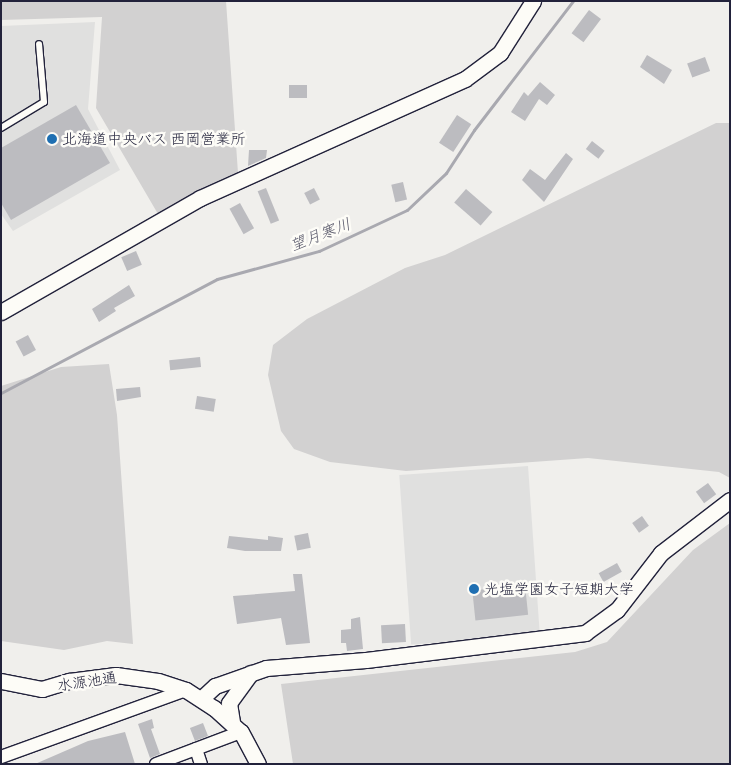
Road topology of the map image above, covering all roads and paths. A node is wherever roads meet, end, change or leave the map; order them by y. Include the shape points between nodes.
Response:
1 (533, 1) edge
2 (39, 44) dead end
3 (1, 128) edge
4 (1, 312) edge
5 (730, 500) edge
6 (251, 673) junction
7 (1, 681) edge
8 (186, 690) junction
9 (202, 698) junction
10 (236, 727) junction
11 (196, 749) junction
12 (1, 757) edge
13 (156, 764) edge
14 (201, 764) edge
15 (258, 764) edge

1 - 4 street via 500,52 465,79 200,198
2 - 3 lane via 44,102
5 - 6 street via 661,553 616,610 586,633
6 - 9 street via 215,686
6 - 10 street via 229,703
7 - 8 street, 水源池通 via 42,689 69,681 116,675 158,681
8 - 9 street, 水源池通
8 - 12 street
9 - 10 street, 水源池通
10 - 11 street
10 - 15 street, 水源池通
11 - 13 street
11 - 14 street

